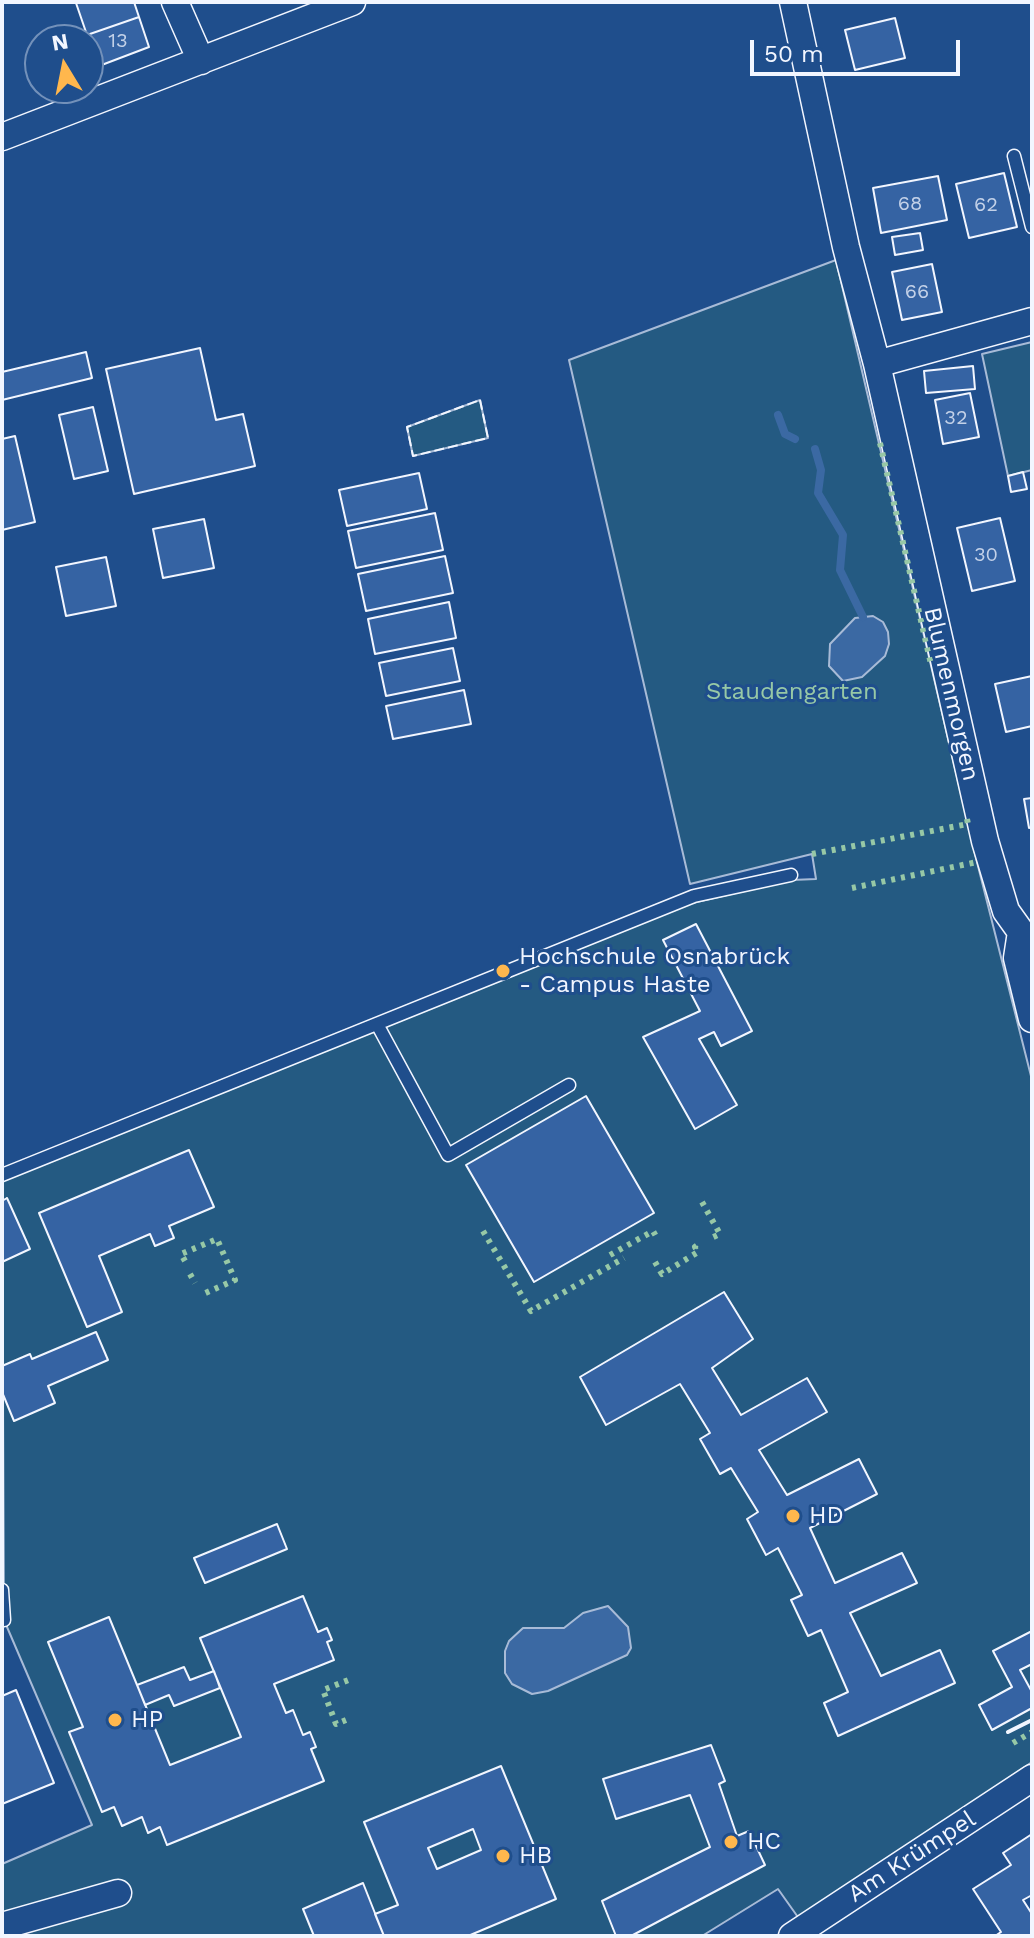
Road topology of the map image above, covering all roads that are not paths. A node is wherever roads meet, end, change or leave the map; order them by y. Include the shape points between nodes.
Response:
1 (175, 2) edge
2 (352, 2) edge
3 (793, 2) edge
4 (201, 61) junction
5 (2, 137) edge
6 (1014, 156) dead end
7 (1032, 227) edge
8 (1032, 321) edge
9 (877, 364) junction
10 (791, 875) dead end
11 (1026, 927) edge
12 (1032, 1019) edge
13 (377, 1024) junction
14 (569, 1085) dead end
15 (2, 1175) edge
16 (2, 1590) edge
17 (4, 1620) dead end
18 (1032, 1778) edge
19 (118, 1893) dead end
20 (2, 1926) edge
21 (792, 1936) edge

1 - 4 street
2 - 4 street
3 - 9 street, Blumenmorgen
4 - 5 street
6 - 7 lane
8 - 9 street
9 - 11 street, Blumenmorgen via 985,841 1006,911
10 - 13 lane via 694,896
11 - 12 street, Blumenmorgen via 1017,958
13 - 14 lane via 448,1155
13 - 15 lane
16 - 17 lane
18 - 21 street, Am Krümpel
19 - 20 street

